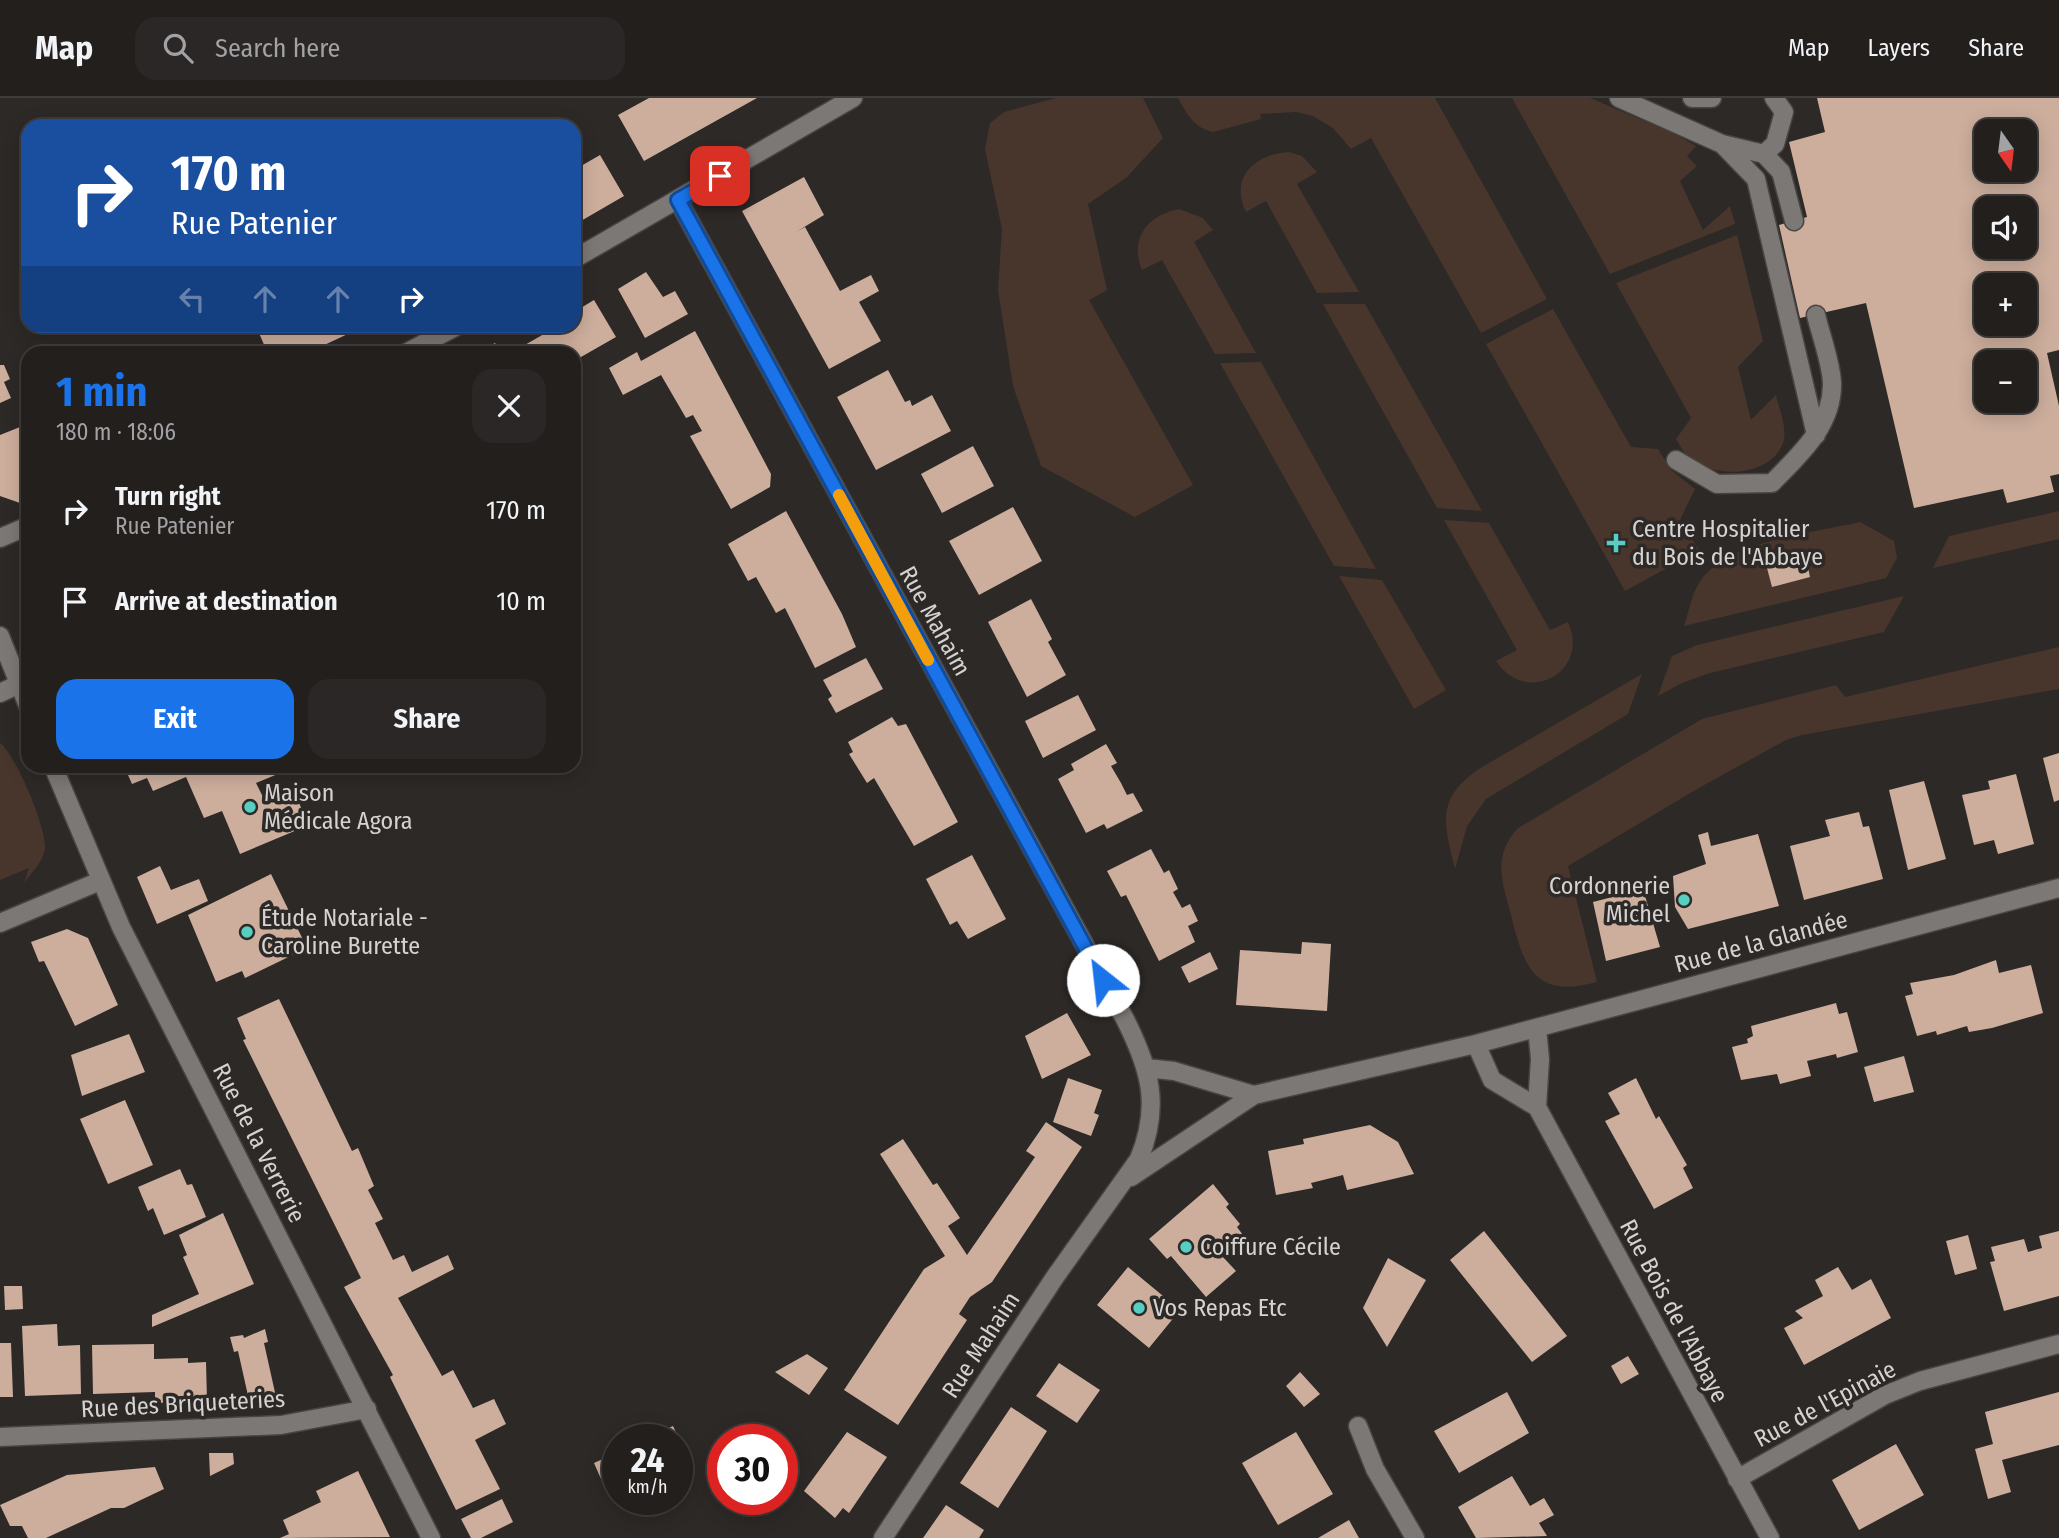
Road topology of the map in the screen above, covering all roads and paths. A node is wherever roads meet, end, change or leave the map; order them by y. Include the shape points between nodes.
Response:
1 (853, 98) edge
2 (1619, 98) edge
3 (1692, 98) edge
4 (1712, 98) edge
5 (1774, 98) edge
6 (1721, 144) junction
7 (1763, 154) junction
8 (678, 200) junction
9 (1794, 221) dead end
10 (581, 255) edge
11 (1816, 315) dead end
12 (444, 333) edge
13 (419, 346) edge
14 (1816, 435) junction
15 (1676, 460) dead end
16 (21, 529) edge
17 (0, 538) edge
18 (0, 636) edge
19 (19, 684) junction
20 (21, 689) edge
21 (0, 693) edge
22 (56, 773) edge
23 (100, 881) junction
24 (2059, 888) edge
25 (0, 923) edge
26 (1537, 1028) junction
27 (1476, 1044) junction
28 (1146, 1068) junction
29 (1254, 1095) junction
30 (1536, 1107) junction
31 (1123, 1182) junction
32 (2059, 1344) edge
33 (366, 1409) junction
34 (1358, 1426) dead end
35 (0, 1437) edge
36 (1737, 1479) junction
37 (430, 1538) edge
38 (883, 1538) edge
39 (1415, 1538) edge
40 (1770, 1538) edge

1 - 8 street
2 - 6 street
3 - 4 street
5 - 7 street via 1784,112 1776,144
6 - 7 street
6 - 14 street via 1756,179
7 - 9 street via 1781,172
8 - 10 street
8 - 28 street, Rue Mahaim via 1125,1019
11 - 14 street via 1832,383 1827,413
12 - 13 street
14 - 15 street via 1772,483 1717,484
16 - 17 street
18 - 19 street
19 - 20 street
19 - 21 street
22 - 23 street, Rue de la Verrerie
23 - 25 street
23 - 33 street, Rue de la Verrerie
24 - 26 street, Rue de la Glandée
26 - 27 street, Rue de la Glandée
26 - 30 street
27 - 29 street, Rue Mahaim
27 - 30 street via 1492,1080
28 - 29 street, Rue Mahaim via 1174,1071
28 - 31 street, Rue Mahaim via 1151,1111 1147,1137
29 - 31 street, Rue Mahaim
30 - 36 street, Rue Bois de l'Abbaye
31 - 38 street, Rue Mahaim
32 - 36 street, Rue de l'Epinaie via 1920,1381 1885,1395
33 - 35 street, Rue des Briqueteries via 281,1425
33 - 37 street, Rue de la Verrerie
34 - 39 street via 1375,1469
36 - 40 street, Rue Bois de l'Abbaye

